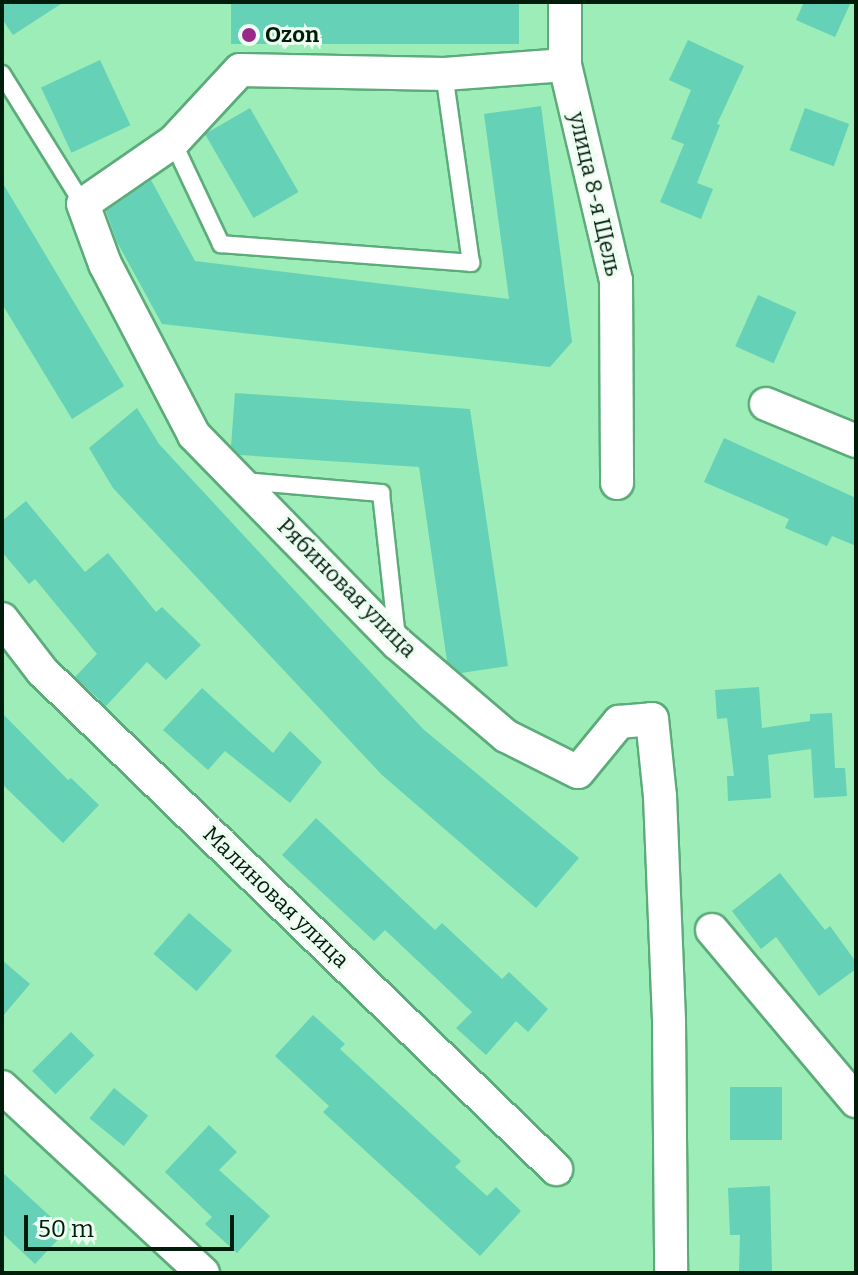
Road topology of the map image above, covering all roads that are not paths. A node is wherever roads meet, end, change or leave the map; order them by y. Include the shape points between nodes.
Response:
1 (565, 2) edge
2 (565, 65) junction
3 (2, 74) edge
4 (444, 74) junction
5 (173, 142) junction
6 (83, 204) junction
7 (766, 404) dead end
8 (856, 441) edge
9 (237, 480) junction
10 (617, 483) dead end
11 (2, 619) edge
12 (397, 643) junction
13 (712, 930) dead end
14 (2, 1087) edge
15 (856, 1101) edge
16 (556, 1169) dead end
17 (203, 1273) edge
18 (671, 1273) edge

1 - 2 street, улица 8-я Щель
2 - 4 street
2 - 10 street, улица 8-я Щель via 616,280
3 - 6 lane, Рябиновая улица
4 - 5 street via 240,70
4 - 5 lane via 471,263 221,244
5 - 6 street
6 - 9 street, Рябиновая улица via 105,264 194,435
7 - 8 street
9 - 12 street, Рябиновая улица
9 - 12 lane via 381,493
11 - 16 street, Малиновая улица via 42,671
12 - 18 street, Рябиновая улица via 506,736 578,772 619,722 652,719 660,796 670,1087
13 - 15 street
14 - 17 street

